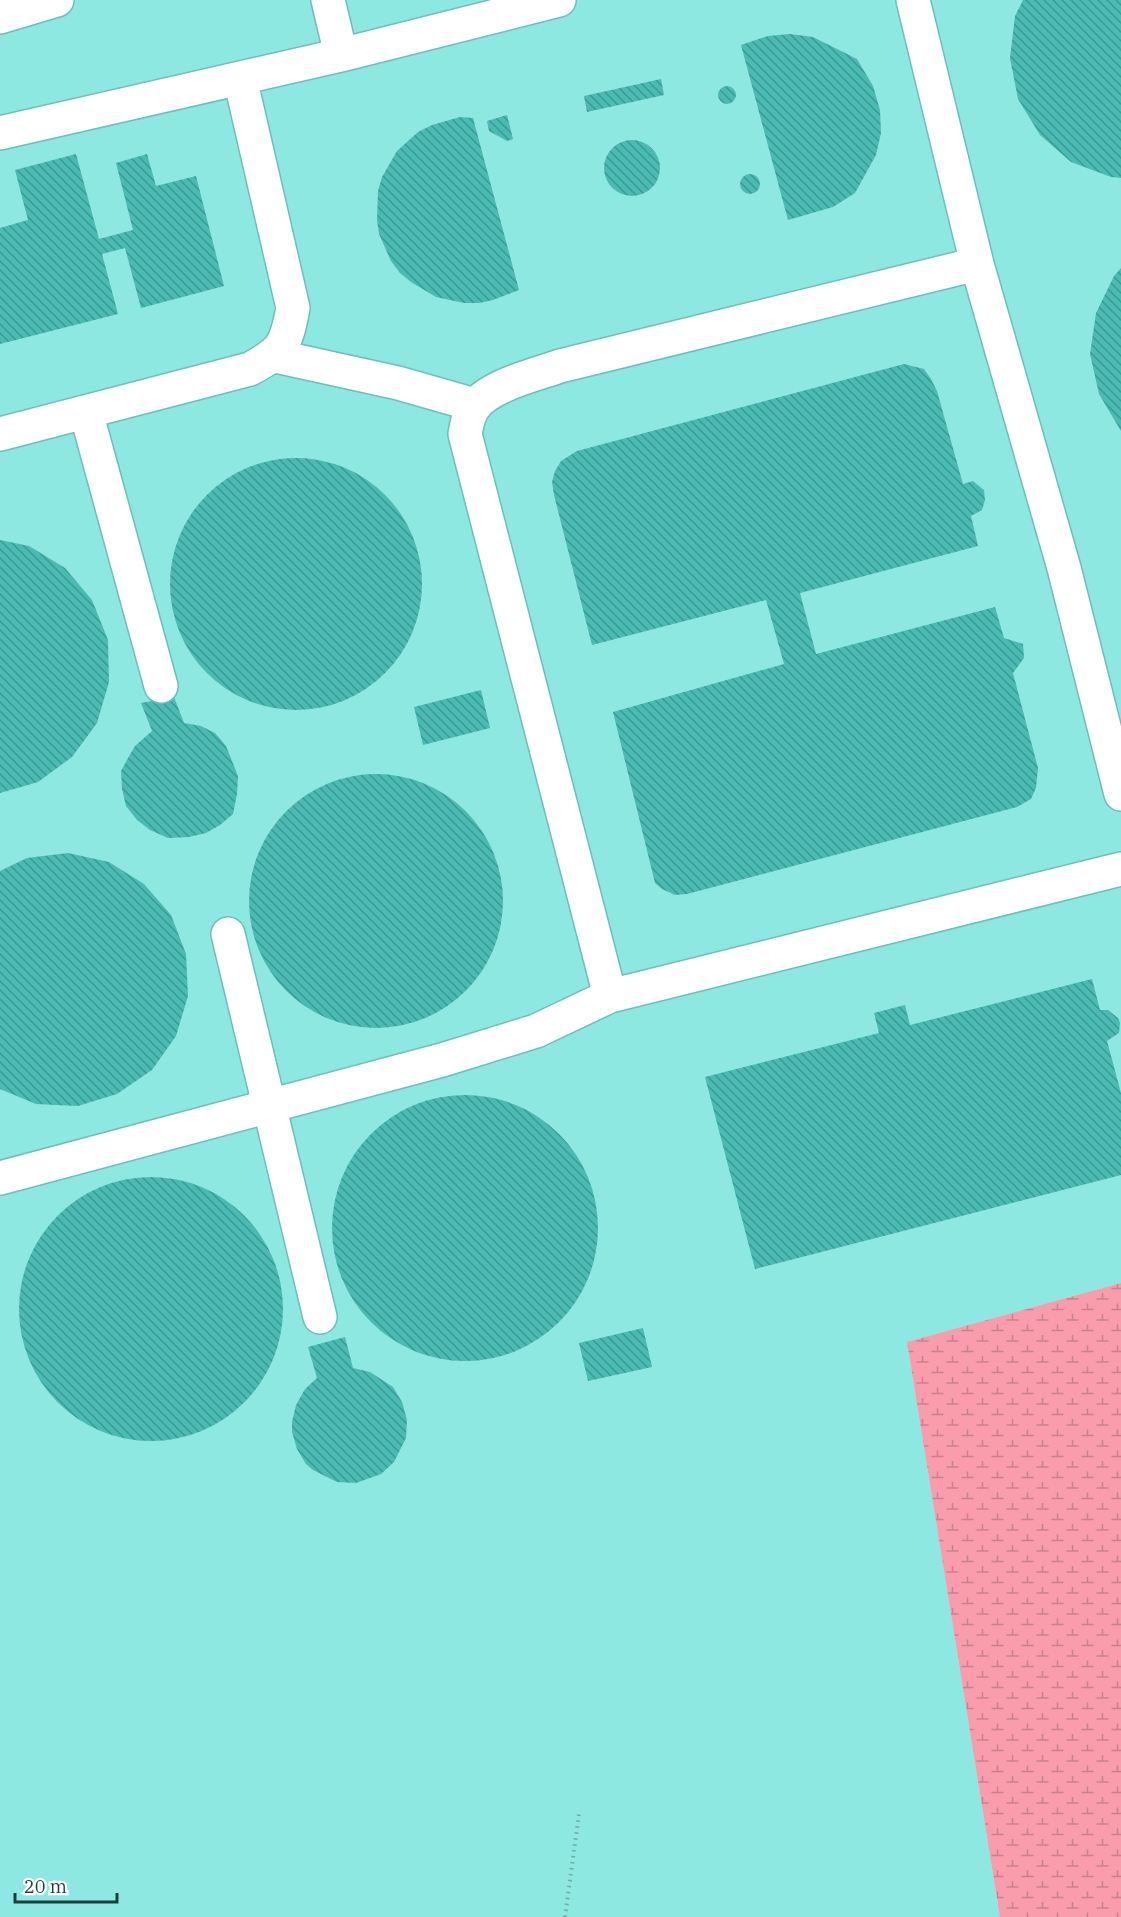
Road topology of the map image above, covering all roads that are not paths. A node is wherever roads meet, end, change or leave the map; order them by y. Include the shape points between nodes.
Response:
1 (57, 0) edge
2 (328, 0) edge
3 (559, 0) edge
4 (913, 0) edge
5 (0, 17) edge
6 (341, 54) junction
7 (240, 78) junction
8 (0, 133) edge
9 (977, 264) junction
10 (274, 356) junction
11 (476, 405) junction
12 (86, 412) junction
13 (0, 434) edge
14 (161, 686) dead end
15 (1121, 794) edge
16 (1121, 869) edge
17 (228, 934) dead end
18 (610, 996) junction
19 (269, 1106) junction
20 (0, 1178) edge
21 (320, 1317) dead end

1 - 5 lane
2 - 6 lane
3 - 6 lane
4 - 9 lane
6 - 7 lane
7 - 8 lane
7 - 10 lane via 293,308 288,334
9 - 11 lane via 560,366 510,384
9 - 15 lane via 1064,568
10 - 11 lane
10 - 12 lane via 250,369
11 - 18 lane via 465,434
12 - 13 lane
12 - 14 lane
16 - 18 lane
17 - 19 lane
18 - 19 lane via 536,1030 442,1060
19 - 20 lane
19 - 21 lane

